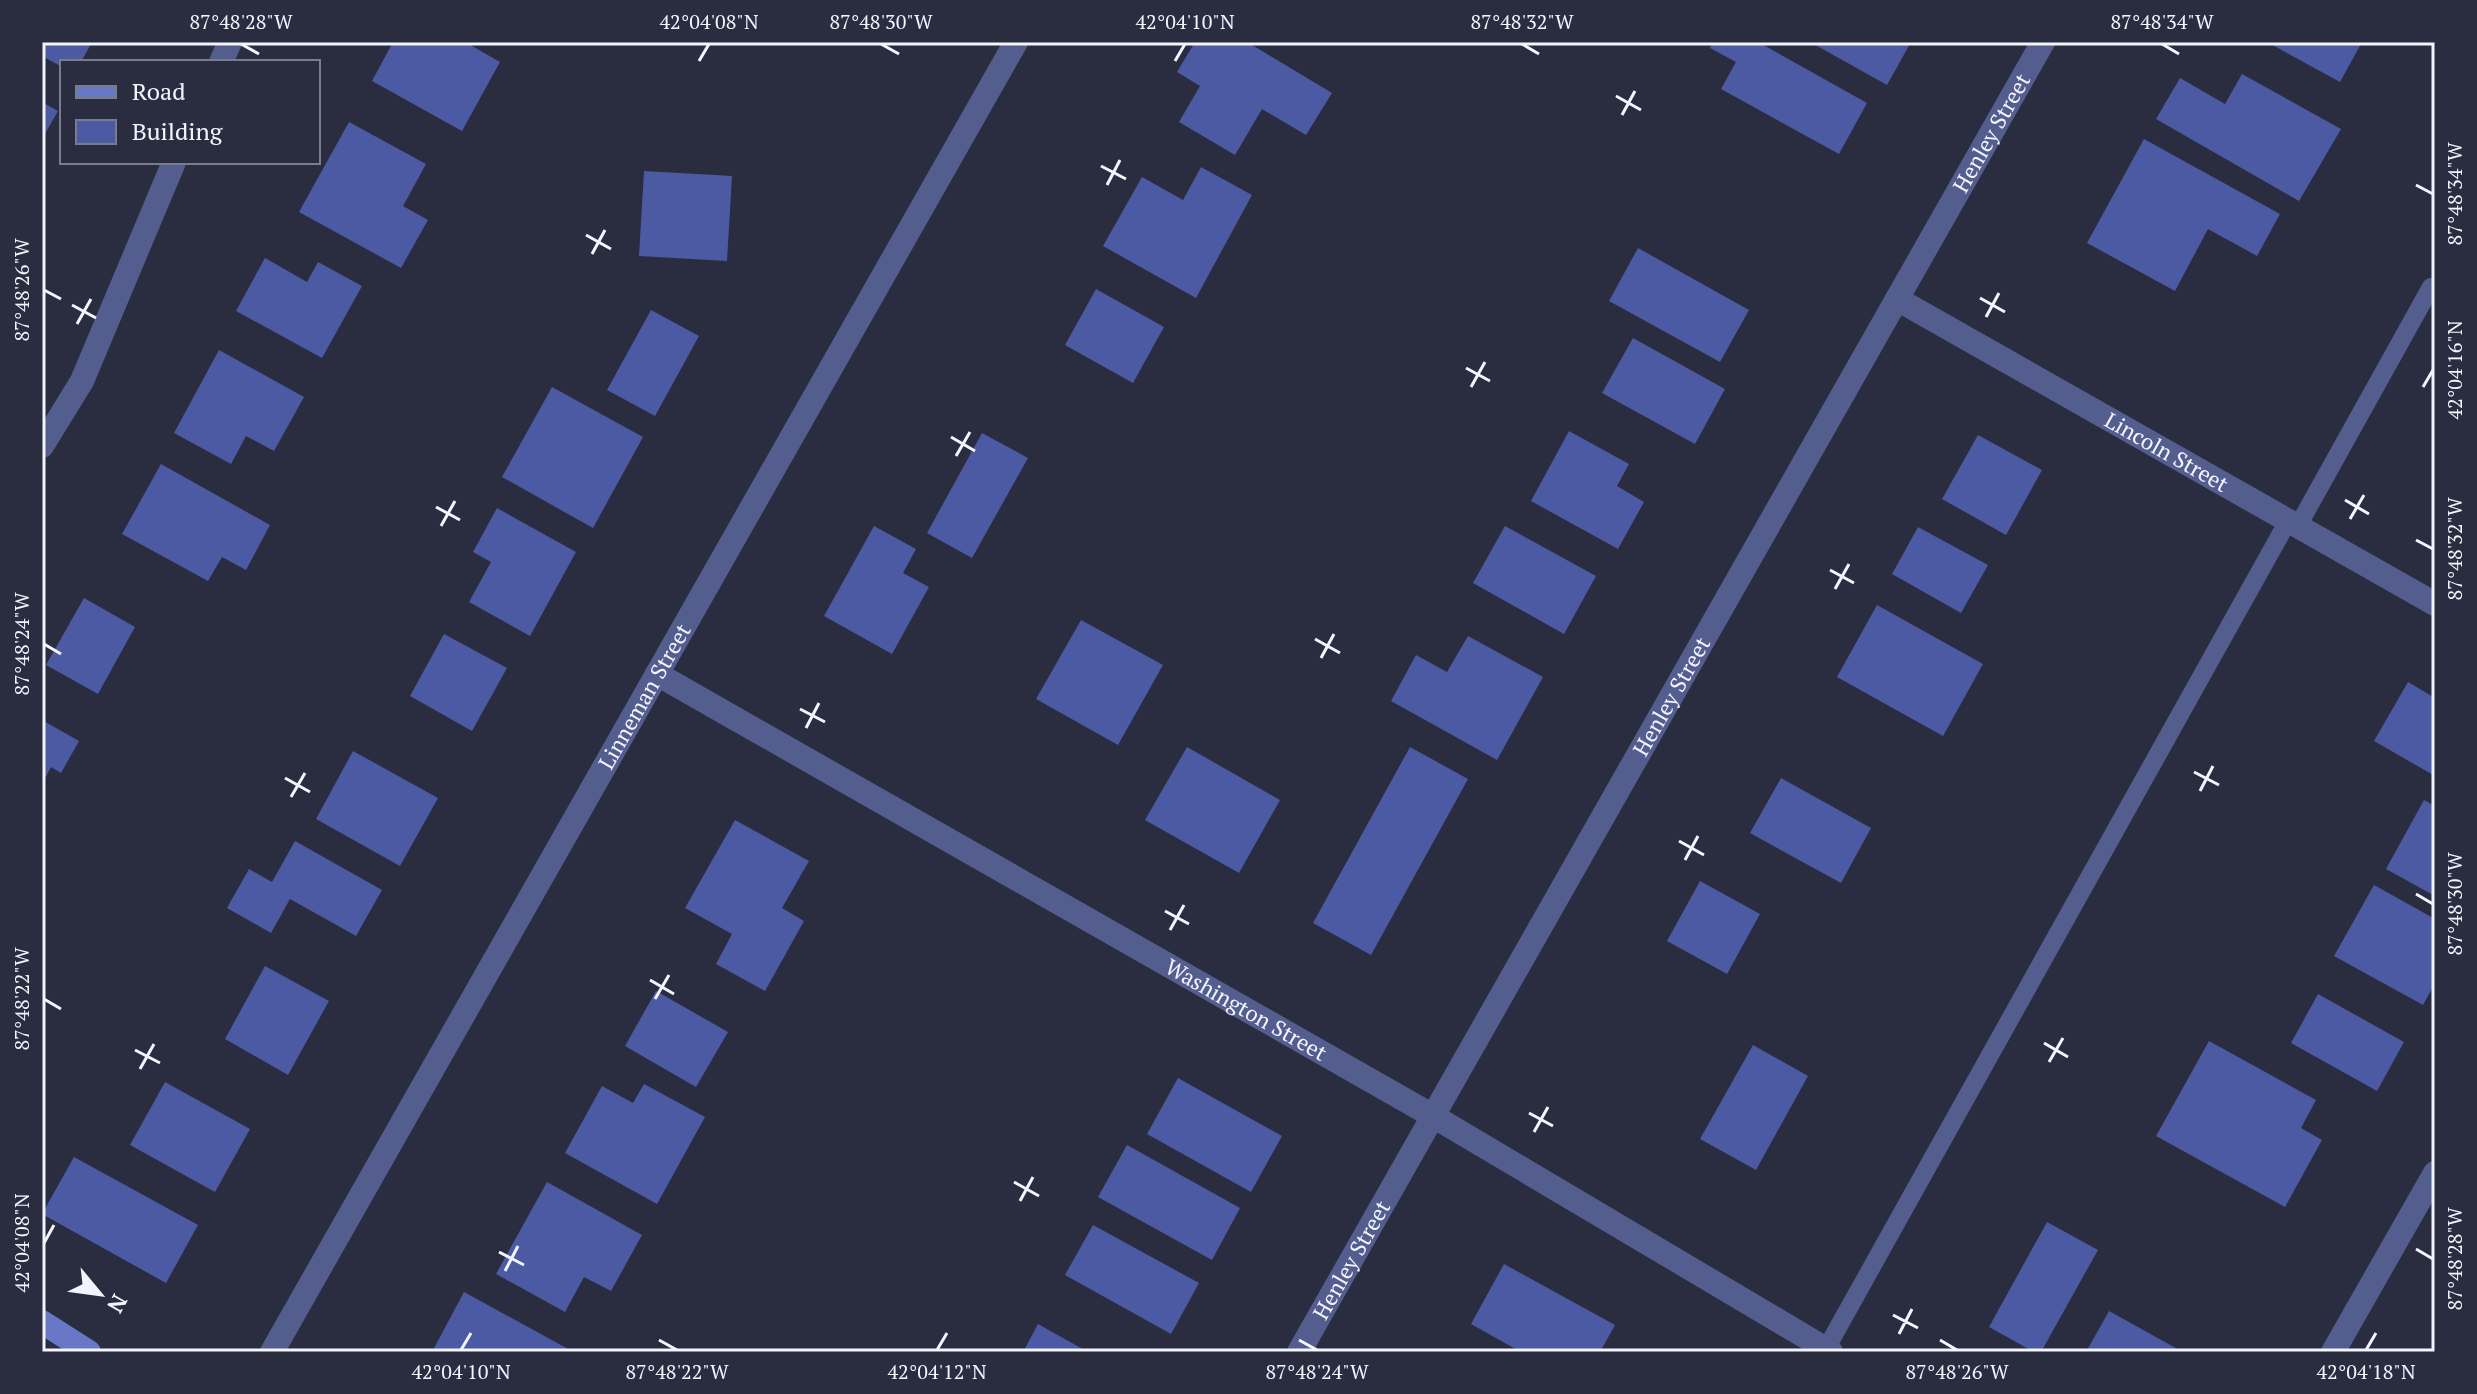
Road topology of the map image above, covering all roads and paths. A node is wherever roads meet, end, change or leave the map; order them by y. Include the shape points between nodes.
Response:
1 (1016, 42) edge
2 (2043, 42) edge
3 (173, 164) edge
4 (2431, 287) dead end
5 (1897, 299) junction
6 (42, 446) edge
7 (2293, 523) junction
8 (2435, 604) edge
9 (657, 674) junction
10 (1433, 1116) junction
11 (2435, 1173) edge
12 (42, 1322) edge
13 (1828, 1350) edge
14 (89, 1352) edge
15 (272, 1352) edge
16 (1299, 1352) edge
17 (2333, 1352) edge

1 - 9 street, Linneman Street
2 - 5 street, Henley Street
3 - 6 street via 82,381
4 - 7 lane
5 - 7 street, Lincoln Street
5 - 10 street, Henley Street
7 - 8 street, Lincoln Street
7 - 13 lane
9 - 10 street, Washington Street
9 - 15 street, Linneman Street
10 - 13 street, Washington Street
10 - 16 street, Henley Street
11 - 17 street
12 - 14 main road

